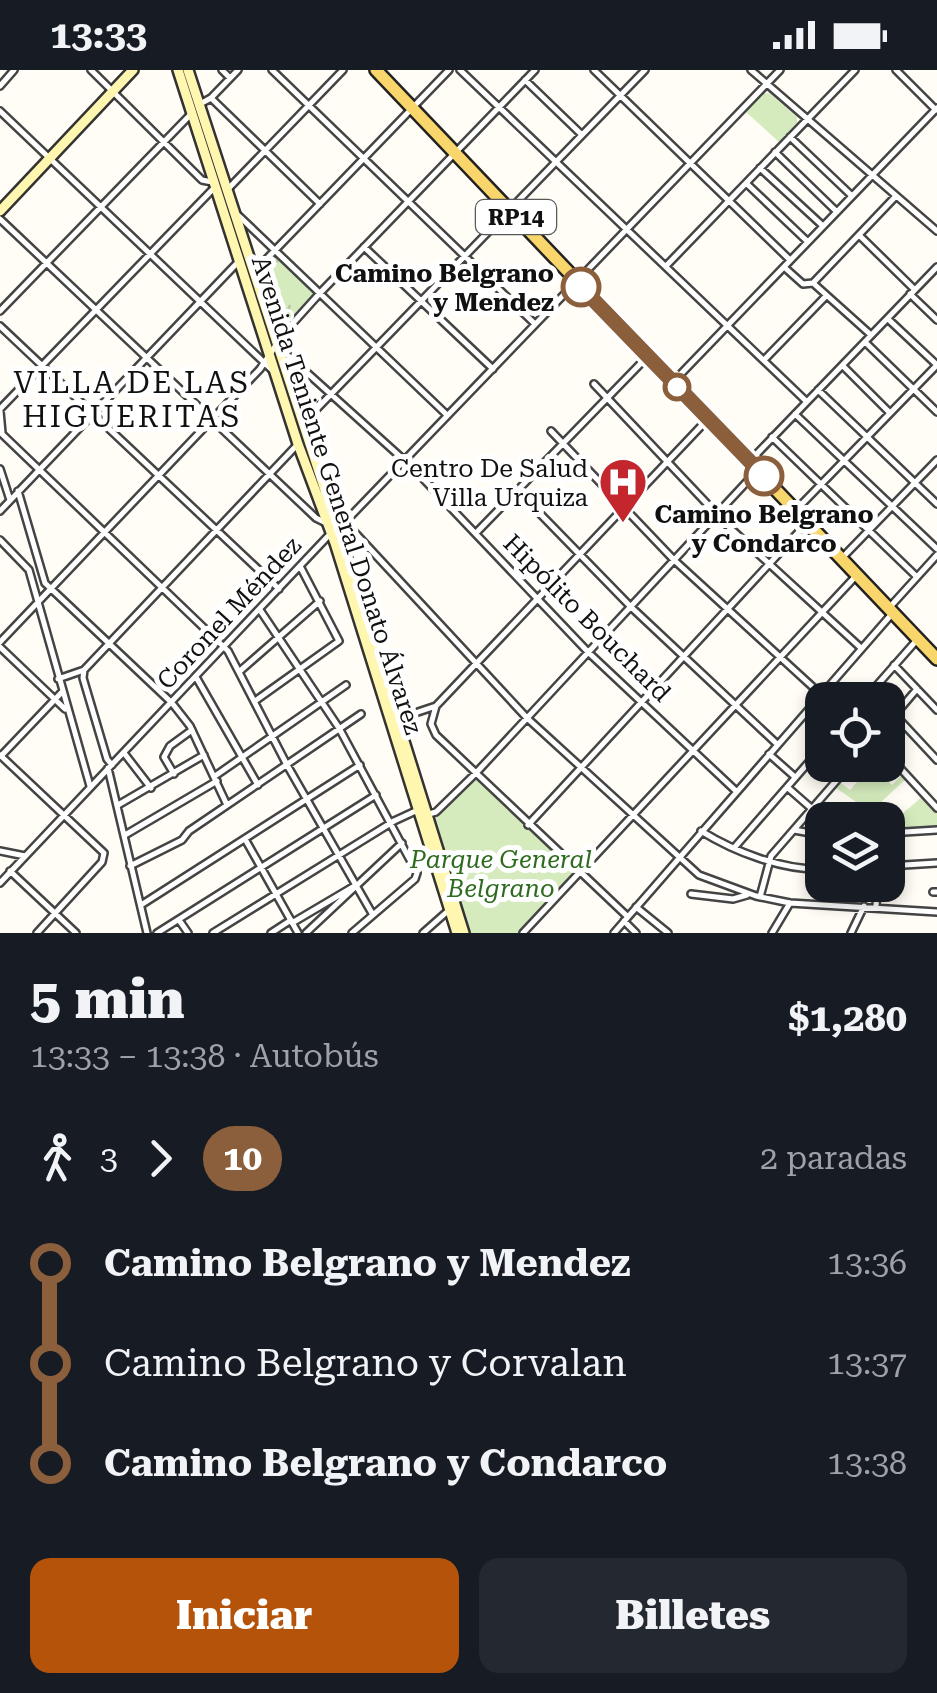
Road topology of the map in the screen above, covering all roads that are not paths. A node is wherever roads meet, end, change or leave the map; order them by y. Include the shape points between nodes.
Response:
1 (14, 70) edge
2 (91, 70) edge
3 (133, 70) edge
4 (178, 70) edge
5 (188, 70) edge
6 (222, 70) edge
7 (272, 70) edge
8 (343, 70) edge
9 (376, 70) edge
10 (449, 70) edge
11 (460, 70) edge
12 (535, 70) edge
13 (594, 70) edge
14 (645, 70) edge
15 (751, 70) edge
16 (780, 70) edge
17 (855, 70) edge
18 (896, 70) edge
19 (236, 71) edge
20 (230, 78) junction
21 (525, 80) junction
22 (767, 84) junction
23 (0, 86) edge
24 (114, 90) junction
25 (620, 95) junction
26 (211, 98) junction
27 (200, 104) junction
28 (310, 106) junction
29 (500, 106) junction
30 (412, 108) junction
31 (936, 109) edge
32 (0, 111) edge
33 (192, 113) junction
34 (808, 119) junction
35 (582, 134) junction
36 (790, 137) junction
37 (162, 140) junction
38 (266, 151) junction
39 (775, 152) junction
40 (456, 153) junction
41 (49, 158) junction
42 (364, 158) junction
43 (557, 161) junction
44 (692, 163) junction
45 (760, 168) junction
46 (873, 175) junction
47 (746, 183) junction
48 (215, 186) junction
49 (852, 196) junction
50 (896, 196) junction
51 (729, 200) junction
52 (408, 202) junction
53 (320, 204) junction
54 (99, 205) junction
55 (0, 211) edge
56 (510, 211) junction
57 (837, 212) junction
58 (236, 214) junction
59 (0, 218) edge
60 (823, 226) junction
61 (628, 228) junction
62 (937, 231) edge
63 (859, 235) junction
64 (808, 242) junction
65 (364, 248) junction
66 (276, 250) junction
67 (149, 253) junction
68 (466, 256) junction
69 (240, 260) junction
70 (790, 260) junction
71 (46, 262) junction
72 (666, 265) junction
73 (784, 266) junction
74 (936, 270) edge
75 (254, 272) junction
76 (576, 282) junction
77 (813, 283) junction
78 (913, 292) junction
79 (320, 293) junction
80 (826, 296) junction
81 (199, 301) junction
82 (422, 302) junction
83 (96, 309) junction
84 (0, 311) edge
85 (887, 318) junction
86 (937, 320) edge
87 (535, 324) junction
88 (728, 325) junction
89 (0, 326) edge
90 (871, 335) junction
91 (864, 342) junction
92 (378, 348) junction
93 (273, 353) junction
94 (146, 356) junction
95 (648, 356) junction
96 (764, 360) junction
97 (42, 365) junction
98 (937, 365) edge
99 (843, 366) junction
100 (493, 369) junction
101 (673, 382) junction
102 (594, 384) dead end
103 (913, 389) junction
104 (818, 390) junction
105 (333, 395) junction
106 (606, 399) junction
107 (806, 402) junction
108 (0, 410) edge
109 (937, 412) edge
110 (93, 413) junction
111 (890, 413) junction
112 (794, 414) junction
113 (448, 415) junction
114 (708, 419) junction
115 (212, 420) junction
116 (302, 424) junction
117 (551, 431) dead end
118 (1, 432) edge
119 (772, 437) junction
120 (867, 437) junction
121 (563, 443) junction
122 (298, 444) junction
123 (405, 460) junction
124 (937, 460) edge
125 (844, 461) junction
126 (667, 463) junction
127 (753, 466) junction
128 (0, 469) edge
129 (39, 470) junction
130 (269, 474) junction
131 (159, 476) junction
132 (914, 484) junction
133 (821, 485) junction
134 (517, 490) junction
135 (18, 491) junction
136 (10, 500) junction
137 (937, 504) edge
138 (892, 506) junction
139 (625, 508) junction
140 (796, 510) junction
141 (0, 511) edge
142 (718, 514) junction
143 (807, 523) junction
144 (335, 526) junction
145 (869, 530) junction
146 (216, 531) junction
147 (104, 533) junction
148 (475, 534) junction
149 (0, 540) edge
150 (937, 552) edge
151 (581, 555) junction
152 (842, 558) junction
153 (674, 560) junction
154 (770, 563) junction
155 (930, 563) junction
156 (300, 567) junction
157 (937, 569) edge
158 (857, 575) junction
159 (917, 577) junction
160 (51, 588) junction
161 (162, 588) junction
162 (279, 589) junction
163 (538, 600) junction
164 (320, 601) junction
165 (37, 602) junction
166 (631, 607) junction
167 (260, 610) junction
168 (727, 610) junction
169 (891, 611) junction
170 (822, 612) junction
171 (280, 637) junction
172 (918, 639) junction
173 (109, 643) junction
174 (0, 644) edge
175 (225, 647) junction
176 (861, 648) junction
177 (589, 653) junction
178 (683, 656) junction
179 (780, 658) junction
180 (937, 659) edge
181 (477, 665) junction
182 (894, 666) junction
183 (302, 668) junction
184 (240, 671) junction
185 (83, 672) junction
186 (196, 677) junction
187 (58, 679) junction
188 (806, 682) edge
189 (831, 682) edge
190 (880, 682) edge
191 (346, 685) dead end
192 (917, 690) junction
193 (62, 692) junction
194 (55, 700) junction
195 (255, 701) junction
196 (323, 702) junction
197 (642, 702) junction
198 (172, 703) junction
199 (905, 703) edge
200 (436, 706) junction
201 (736, 706) junction
202 (67, 710) junction
203 (937, 710) edge
204 (805, 712) edge
205 (360, 714) dead end
206 (526, 718) junction
207 (396, 719) junction
208 (905, 727) edge
209 (339, 728) junction
210 (192, 730) junction
211 (273, 737) junction
212 (776, 744) junction
213 (694, 750) junction
214 (124, 753) junction
215 (768, 754) junction
216 (204, 755) junction
217 (0, 756) edge
218 (242, 758) junction
219 (937, 760) edge
220 (287, 765) junction
221 (360, 765) junction
222 (110, 766) junction
223 (805, 766) edge
224 (580, 767) junction
225 (905, 773) edge
226 (174, 774) junction
227 (474, 774) junction
228 (795, 777) junction
229 (216, 778) junction
230 (835, 782) edge
231 (258, 785) junction
232 (90, 787) junction
233 (788, 787) junction
234 (151, 788) junction
235 (736, 791) junction
236 (376, 795) junction
237 (308, 797) junction
238 (818, 802) edge
239 (805, 803) edge
240 (227, 805) junction
241 (118, 806) junction
242 (937, 808) edge
243 (422, 812) junction
244 (64, 815) junction
245 (632, 816) junction
246 (805, 817) edge
247 (392, 823) junction
248 (528, 824) junction
249 (324, 828) junction
250 (702, 830) junction
251 (794, 830) junction
252 (937, 830) edge
253 (805, 832) edge
254 (905, 832) edge
255 (124, 836) junction
256 (245, 839) junction
257 (402, 843) junction
258 (734, 848) junction
259 (0, 851) edge
260 (25, 856) junction
261 (338, 857) junction
262 (678, 858) junction
263 (769, 860) junction
264 (937, 863) edge
265 (905, 865) edge
266 (130, 866) junction
267 (260, 866) junction
268 (805, 869) edge
269 (10, 871) junction
270 (580, 873) junction
271 (0, 883) edge
272 (357, 886) junction
273 (276, 893) junction
274 (691, 894) dead end
275 (749, 894) junction
276 (760, 897) junction
277 (876, 902) edge
278 (790, 903) junction
279 (141, 905) junction
280 (864, 906) junction
281 (636, 907) junction
282 (876, 907) junction
283 (449, 910) junction
284 (937, 912) edge
285 (55, 914) junction
286 (373, 915) junction
287 (626, 919) junction
288 (179, 920) junction
289 (291, 922) junction
290 (526, 932) edge
291 (37, 933) edge
292 (76, 933) edge
293 (147, 933) edge
294 (158, 933) edge
295 (188, 933) edge
296 (213, 933) edge
297 (271, 933) edge
298 (302, 933) edge
299 (352, 933) edge
300 (423, 933) edge
301 (460, 933) edge
302 (614, 933) edge
303 (636, 933) edge
304 (668, 933) edge
305 (772, 933) edge
306 (851, 933) edge

1 - 23 street
2 - 24 street
3 - 24 main road
4 - 33 main road, Avenida Teniente General Donato Álvarez
5 - 27 main road, Avenida Teniente General Donato Álvarez
6 - 20 street
7 - 28 street
8 - 28 street
9 - 30 main road, RP14
10 - 30 street
11 - 29 street
12 - 21 street
13 - 25 street
14 - 25 street
15 - 22 street
16 - 22 street, Coronel Méndez
17 - 34 street
18 - 31 street
19 - 20 street
20 - 26 street
21 - 29 street
21 - 35 street
22 - 34 street
22 - 44 street, Coronel Méndez
24 - 37 street
24 - 41 main road
25 - 35 street
25 - 44 street
26 - 27 street
26 - 38 street
27 - 48 main road, Avenida Teniente General Donato Álvarez
28 - 38 street
28 - 42 street
29 - 40 street
29 - 43 street
30 - 40 main road, RP14
30 - 42 street
31 - 46 street
32 - 41 street, Hipólito Bouchard
33 - 37 street
33 - 48 main road, Avenida Teniente General Donato Álvarez
34 - 36 street
34 - 46 street
35 - 43 street
36 - 39 street
36 - 49 street
37 - 48 street
37 - 54 street
38 - 48 street
38 - 53 street
39 - 45 street
39 - 57 street
40 - 52 street
40 - 56 main road, RP14
41 - 54 street, Hipólito Bouchard
41 - 55 main road
42 - 52 street
42 - 53 street
43 - 56 street
43 - 61 street
44 - 51 street
44 - 61 street, Coronel Méndez
45 - 47 street
45 - 60 street
46 - 49 street
46 - 50 street
47 - 51 street
47 - 64 street
48 - 58 main road, Avenida Teniente General Donato Álvarez
48 - 67 street
48 - 69 main road, Avenida Teniente General Donato Álvarez
49 - 57 street
50 - 62 street
50 - 63 street
51 - 70 street
51 - 72 street
52 - 65 street
52 - 68 street
53 - 66 street
54 - 67 street, Hipólito Bouchard
54 - 71 street
56 - 68 street
56 - 76 main road, RP14
57 - 60 street
58 - 66 street
58 - 75 main road, Avenida Teniente General Donato Álvarez
59 - 71 street
60 - 64 street
61 - 72 street
61 - 76 street, Coronel Méndez
63 - 77 street
63 - 78 street
64 - 70 street
65 - 79 street
65 - 82 street
66 - 75 street
66 - 79 street
67 - 81 street, Hipólito Bouchard
67 - 83 street
68 - 82 street
68 - 87 street
69 - 81 street
69 - 93 main road, Avenida Teniente General Donato Álvarez
70 - 73 street
71 - 83 street
71 - 84 street
72 - 88 street
73 - 77 street via 803,284
73 - 88 street
74 - 78 street
75 - 93 main road, Avenida Teniente General Donato Álvarez
76 - 87 street, Coronel Méndez
76 - 95 main road, RP14
77 - 80 street
78 - 85 street
78 - 86 street
79 - 92 street
79 - 93 street
80 - 90 street
80 - 96 street
81 - 93 street, Hipólito Bouchard
81 - 94 street
82 - 92 street
82 - 100 street
83 - 94 street
83 - 97 street
85 - 90 street
85 - 98 street
87 - 100 street, Coronel Méndez
88 - 96 street
88 - 101 street
89 - 97 street
90 - 91 street
91 - 99 street
91 - 103 street
92 - 105 street
92 - 113 street
93 - 105 street, Hipólito Bouchard
93 - 115 street
93 - 116 main road, Avenida Teniente General Donato Álvarez
93 - 122 main road, Avenida Teniente General Donato Álvarez
94 - 110 street
94 - 115 street
95 - 101 main road, RP14
95 - 106 street
96 - 107 street
97 - 108 street
97 - 110 street
98 - 103 street
99 - 104 street
99 - 111 street
100 - 113 street, Coronel Méndez
101 - 114 main road, RP14
102 - 106 street
103 - 109 street
103 - 111 street
104 - 107 street
104 - 120 street
105 - 116 street
105 - 123 street, Hipólito Bouchard
106 - 121 street
106 - 126 street
107 - 112 street
108 - 118 street
110 - 129 street
110 - 131 street
111 - 120 street
112 - 119 street
112 - 125 street
113 - 123 street, Coronel Méndez
114 - 126 street
114 - 127 main road, RP14
115 - 130 street
115 - 131 street
116 - 144 main road, Avenida Teniente General Donato Álvarez
117 - 121 street
118 - 129 street
119 - 127 street
119 - 133 street
120 - 125 street
120 - 132 street
121 - 134 street
121 - 139 street
122 - 130 street
122 - 144 main road, Avenida Teniente General Donato Álvarez
123 - 144 street, Coronel Méndez
123 - 148 street, Hipólito Bouchard
124 - 132 street
125 - 133 street
125 - 138 street
126 - 139 street
126 - 142 street
127 - 140 main road, RP14
127 - 142 street
128 - 136 street
129 - 135 street
129 - 147 street
130 - 144 street via 316,518
130 - 146 street
131 - 146 street
131 - 147 street
132 - 137 street
132 - 138 street
133 - 140 street
133 - 145 street
134 - 148 street
134 - 151 street
135 - 136 street
135 - 160 street
136 - 141 street
138 - 145 street
138 - 150 street
139 - 151 street
139 - 153 street
140 - 143 main road, RP14
142 - 153 street
142 - 154 street
143 - 152 main road, RP14
143 - 154 street
144 - 156 street, Coronel Méndez
144 - 181 street
144 - 207 main road, Avenida Teniente General Donato Álvarez
144 - 243 main road, Avenida Teniente General Donato Álvarez
145 - 152 street
145 - 159 street
146 - 161 street
146 - 162 street
147 - 160 street
147 - 161 street
148 - 163 street, Hipólito Bouchard
149 - 165 street via 26,564
150 - 155 street
151 - 163 street
151 - 166 street
152 - 158 main road, RP14
153 - 166 street
153 - 168 street
154 - 168 street
154 - 170 street
155 - 157 street
155 - 159 street
156 - 162 street, Coronel Méndez
156 - 164 street
158 - 169 main road, RP14
158 - 170 street
159 - 169 street
160 - 165 street
160 - 173 street
161 - 173 street
161 - 175 street
162 - 167 street, Coronel Méndez
163 - 177 street, Hipólito Bouchard
163 - 181 street
164 - 171 street
164 - 183 street via 339,642
165 - 174 street
165 - 187 street
166 - 177 street
166 - 178 street
167 - 171 street
167 - 175 street, Coronel Méndez
168 - 178 street
168 - 179 street
169 - 172 main road, RP14
169 - 176 street
170 - 176 street
170 - 179 street
171 - 183 street
171 - 184 street
172 - 180 main road, RP14
172 - 182 street
173 - 185 street
173 - 198 street
174 - 194 street
175 - 184 street
175 - 186 street, Coronel Méndez
176 - 189 street
177 - 197 street, Hipólito Bouchard
177 - 206 street
178 - 197 street
178 - 201 street
179 - 188 street
179 - 201 street
181 - 200 street
181 - 206 street
182 - 190 street
182 - 192 street
183 - 195 street
183 - 196 street
184 - 195 street
185 - 187 street
185 - 222 street
186 - 198 street, Coronel Méndez
186 - 218 street
187 - 193 street
191 - 196 street
192 - 199 street
192 - 203 street
193 - 194 street
193 - 202 street
194 - 202 street
194 - 217 street
195 - 211 street
196 - 209 street
196 - 211 street
197 - 213 street, Hipólito Bouchard
197 - 224 street
198 - 210 street
198 - 214 street, Coronel Méndez
200 - 207 street
200 - 227 street via 433,730
201 - 212 street
201 - 213 street
202 - 232 street
204 - 212 street
205 - 209 street
206 - 224 street
206 - 227 street
207 - 243 main road, Avenida Teniente General Donato Álvarez
208 - 219 street
209 - 220 street
209 - 221 street
210 - 216 street
210 - 226 street via 164,757
211 - 218 street
211 - 220 street
212 - 215 street
213 - 235 street, Hipólito Bouchard
213 - 245 street
214 - 222 street, Coronel Méndez
214 - 234 street
215 - 228 street
215 - 235 street
216 - 226 street
216 - 229 street
217 - 244 street
218 - 229 street
218 - 231 street
220 - 231 street
220 - 237 street
221 - 236 street
221 - 237 street
222 - 232 street, Coronel Méndez
222 - 241 street
223 - 228 street
224 - 245 street
224 - 248 street
225 - 242 street
226 - 234 street
227 - 243 street via 436,812
227 - 248 street
228 - 233 street
229 - 240 street
229 - 255 street
230 - 238 street
231 - 240 street
232 - 244 street, Coronel Méndez
233 - 239 street
233 - 258 street
234 - 241 street
235 - 250 street
236 - 247 street
236 - 249 street
237 - 249 street
237 - 256 street
240 - 266 street via 182,840
241 - 255 street
243 - 247 street
243 - 283 main road, Avenida Teniente General Donato Álvarez
243 - 301 main road, Avenida Teniente General Donato Álvarez
244 - 260 street, Coronel Méndez
244 - 285 street via 104,857
245 - 262 street
245 - 270 street
246 - 251 street
247 - 257 street
247 - 261 street
248 - 270 street
249 - 261 street
249 - 267 street
250 - 258 street
250 - 262 street
251 - 253 street
251 - 263 street
252 - 254 street
255 - 266 street
256 - 267 street
256 - 279 street
257 - 272 street
257 - 286 street via 415,879
258 - 263 street
259 - 260 street
260 - 269 street, Coronel Méndez
261 - 272 street
261 - 273 street
262 - 275 street via 703,878
262 - 281 street
263 - 268 street
263 - 276 street
264 - 265 street
266 - 279 street
267 - 273 street
267 - 288 street
269 - 271 street, Coronel Méndez
269 - 285 street
270 - 287 street
270 - 290 street
272 - 286 street
272 - 289 street
272 - 298 street
273 - 289 street
273 - 296 street
274 - 275 street via 733,900
275 - 276 street
276 - 278 street
277 - 282 street
278 - 280 street
278 - 305 street
279 - 293 street
280 - 282 street
280 - 306 street
281 - 287 street
281 - 304 street
282 - 284 street
283 - 300 street
283 - 301 main road, Avenida Teniente General Donato Álvarez
285 - 291 street
285 - 292 street
286 - 299 street
287 - 302 street
287 - 303 street
288 - 294 street
288 - 295 street
289 - 297 street
289 - 298 street

